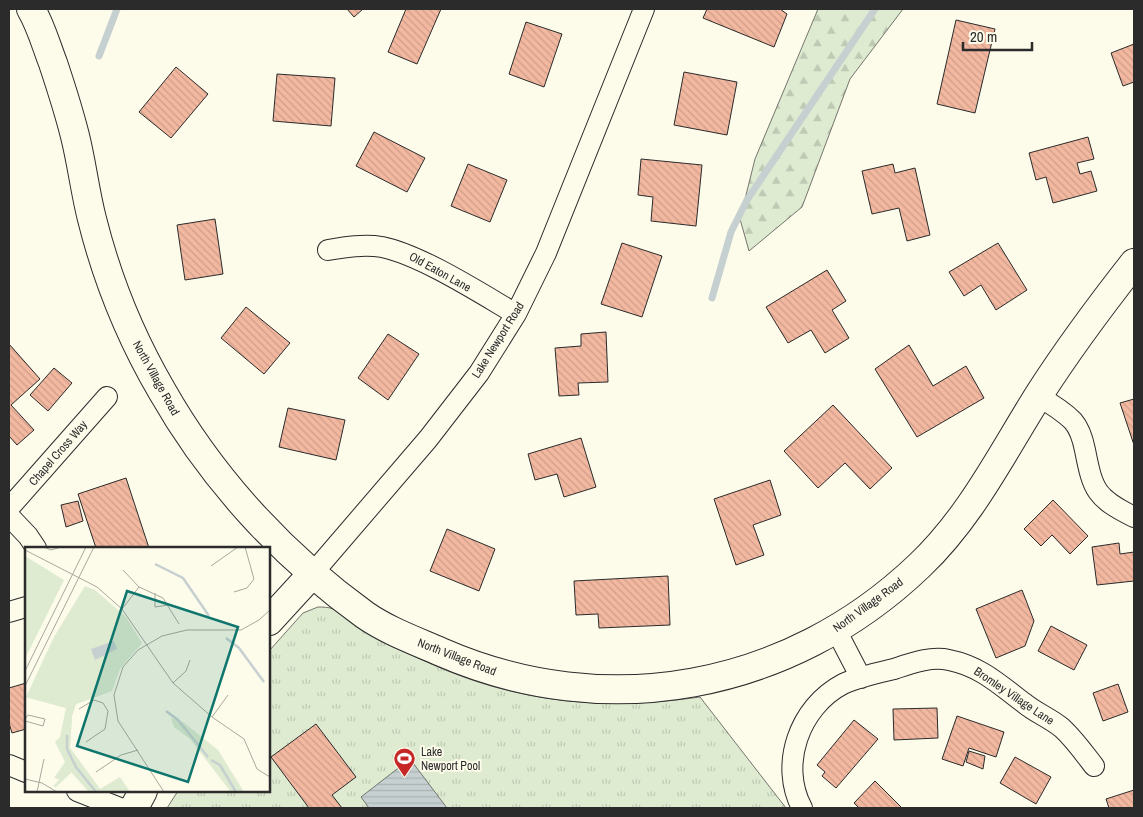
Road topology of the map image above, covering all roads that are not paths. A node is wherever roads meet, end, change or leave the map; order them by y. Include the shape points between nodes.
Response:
1 (31, 9) edge
2 (644, 9) edge
3 (328, 250) dead end
4 (1134, 263) edge
5 (516, 314) junction
6 (1038, 396) junction
7 (108, 397) dead end
8 (9, 508) edge
9 (9, 516) edge
10 (1134, 517) edge
11 (35, 547) edge
12 (313, 573) junction
13 (25, 606) edge
14 (9, 612) edge
15 (270, 620) edge
16 (836, 630) junction
17 (861, 678) junction
18 (9, 765) edge
19 (1094, 766) dead end
20 (25, 772) edge
21 (80, 792) edge
22 (142, 792) edge
23 (120, 808) edge
24 (134, 808) edge
25 (802, 808) edge

1 - 12 street, North Village Road via 63,92 76,137 92,221 133,335 161,390 198,448 269,532
2 - 5 street, Lake Newport Road via 546,253
3 - 5 street, Old Eaton Lane via 380,247 405,253
4 - 6 street, North Village Road via 1088,322
5 - 12 street, Lake Newport Road via 479,373 428,439
6 - 10 street via 1073,422 1082,437 1090,476 1098,492 1108,504
6 - 16 street, North Village Road via 981,491 955,527 921,565 884,597
7 - 8 street, Chapel Cross Way
9 - 11 street
12 - 15 street, Lake Newport Road
12 - 16 street, North Village Road via 367,617 390,630 472,665 520,680 569,688 633,690 671,687 721,677 777,659
13 - 14 street
16 - 17 street
17 - 19 street, Bromley Village Lane via 925,659 947,659 969,665 1061,728
17 - 25 street, Bromley Village Lane via 843,684 827,696 809,714 799,733 793,754 793,776
18 - 20 street
21 - 23 street
22 - 24 street

